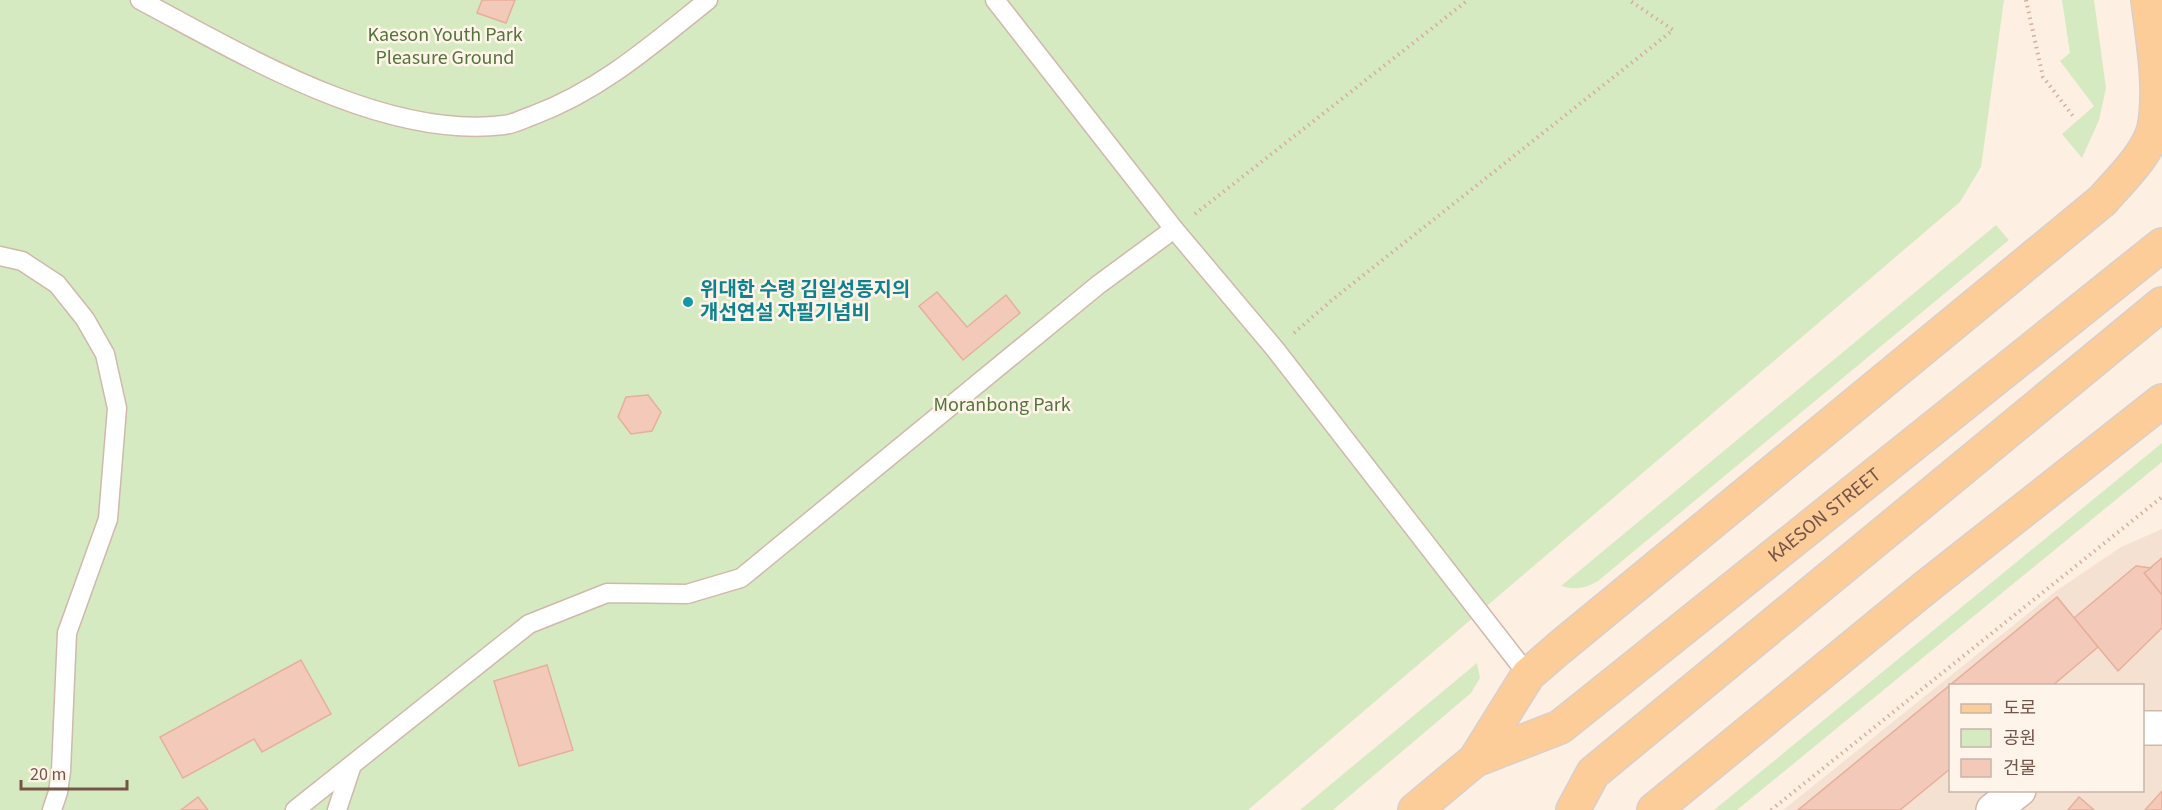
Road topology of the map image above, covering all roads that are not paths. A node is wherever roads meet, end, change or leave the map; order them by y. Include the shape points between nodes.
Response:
1 (140, 0) edge
2 (708, 0) edge
3 (995, 0) edge
4 (2148, 0) edge
5 (1174, 230) junction
6 (2162, 245) edge
7 (0, 256) edge
8 (2162, 304) edge
9 (2162, 401) edge
10 (1528, 675) junction
11 (2144, 728) edge
12 (2162, 728) edge
13 (1475, 760) junction
14 (352, 765) junction
15 (2016, 792) edge
16 (52, 810) edge
17 (296, 810) edge
18 (337, 810) edge
19 (1415, 810) edge
20 (1573, 810) edge
21 (1654, 810) edge
22 (1993, 810) edge

1 - 2 lane via 274,71 353,103 431,124 506,126 566,103 620,70
3 - 5 lane
4 - 10 main road, KAESON STREET via 2158,91 2154,130 2103,200
5 - 10 lane via 1275,349
5 - 14 lane via 1098,285 741,578 687,594 607,593 529,624
6 - 13 main road, KAESON STREET via 1560,727
7 - 16 lane via 22,261 57,284 85,319 105,354 117,408 108,519 68,633 61,771
8 - 20 main road via 1593,773
9 - 21 main road via 1926,587
10 - 13 main road, KAESON STREET
11 - 12 street
13 - 19 main road, KAESON STREET
14 - 17 lane
14 - 18 lane
15 - 22 street

